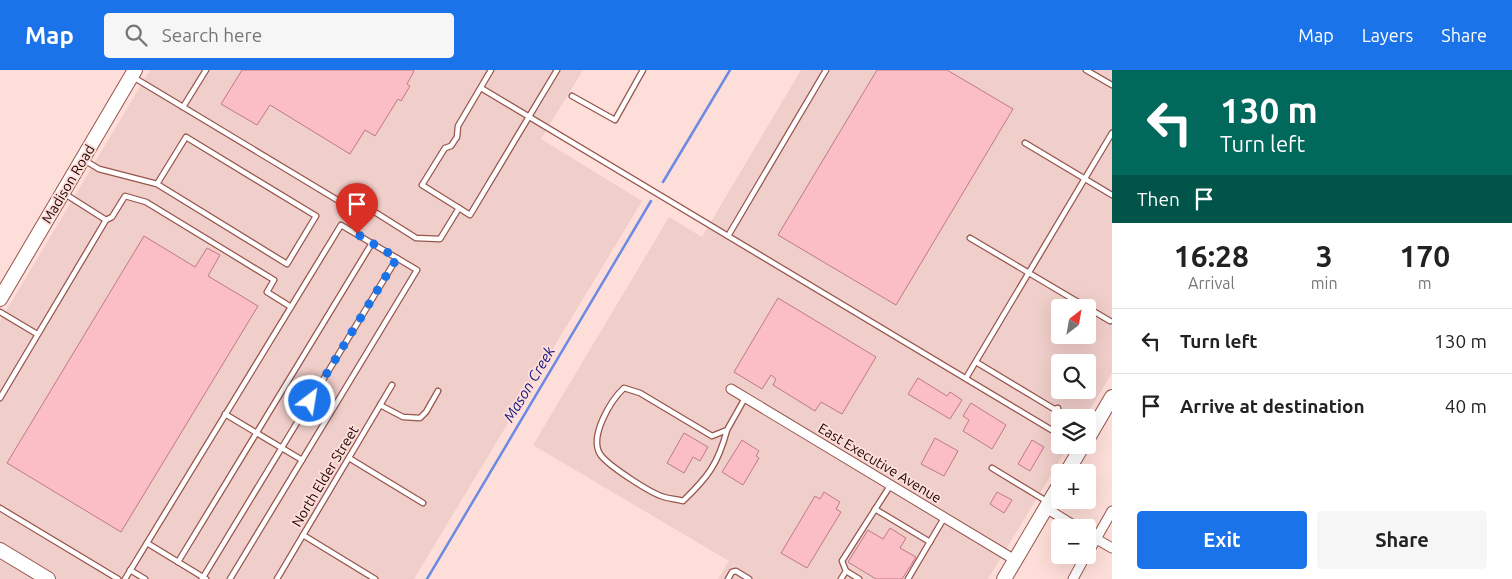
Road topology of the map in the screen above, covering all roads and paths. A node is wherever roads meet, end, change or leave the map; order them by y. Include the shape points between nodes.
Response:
1 (206, 70) edge
2 (491, 70) edge
3 (557, 70) edge
4 (644, 70) edge
5 (826, 70) edge
6 (1086, 70) edge
7 (134, 73) edge
8 (1112, 84) edge
9 (481, 88) junction
10 (572, 96) dead end
11 (183, 107) junction
12 (528, 117) junction
13 (1112, 133) edge
14 (1025, 143) dead end
15 (83, 159) junction
16 (1085, 179) junction
17 (157, 184) junction
18 (63, 193) junction
19 (1112, 195) edge
20 (460, 208) junction
21 (106, 220) junction
22 (728, 236) junction
23 (970, 238) dead end
24 (372, 243) junction
25 (397, 258) junction
26 (1029, 273) junction
27 (0, 299) edge
28 (291, 307) junction
29 (0, 312) edge
30 (1110, 321) dead end
31 (37, 334) junction
32 (976, 362) junction
33 (966, 378) junction
34 (392, 385) dead end
35 (731, 389) dead end
36 (438, 391) dead end
37 (1112, 396) edge
38 (0, 398) edge
39 (745, 398) junction
40 (380, 405) junction
41 (1058, 408) dead end
42 (225, 414) junction
43 (1096, 422) edge
44 (727, 430) junction
45 (1051, 430) edge
46 (257, 433) junction
47 (282, 448) junction
48 (349, 458) junction
49 (302, 460) junction
50 (992, 468) dead end
51 (890, 486) junction
52 (1051, 500) edge
53 (423, 503) dead end
54 (1048, 505) junction
55 (0, 508) edge
56 (876, 510) junction
57 (1112, 511) edge
58 (944, 518) junction
59 (1066, 519) edge
60 (303, 535) junction
61 (1096, 539) joint
62 (930, 542) junction
63 (146, 543) junction
64 (1112, 548) edge
65 (0, 550) edge
66 (1015, 560) junction
67 (178, 562) junction
68 (1081, 564) edge
69 (130, 570) junction
70 (846, 571) junction
71 (204, 578) edge
72 (48, 579) edge
73 (118, 579) edge
74 (125, 579) edge
75 (145, 579) edge
76 (230, 579) edge
77 (277, 579) edge
78 (375, 579) edge
79 (728, 579) edge
80 (749, 579) edge
81 (841, 579) edge
82 (859, 579) edge
83 (908, 579) edge
84 (1004, 579) edge
85 (1073, 579) edge

1 - 11 lane
2 - 9 lane
3 - 12 lane
4 - 10 lane via 615,120
5 - 22 lane
6 - 8 lane
7 - 11 lane
7 - 15 street, Madison Road
9 - 12 lane
9 - 20 lane via 458,126 457,137 451,146 445,148 422,185
11 - 20 lane via 339,201 358,202 416,238 440,239
12 - 20 lane via 470,215
12 - 22 lane
13 - 16 lane
14 - 16 lane
15 - 17 lane via 99,169
15 - 18 street, Madison Road
16 - 19 lane
16 - 26 lane
17 - 17 lane via 287,264 316,216 186,138
18 - 21 lane
18 - 27 street, Madison Road
21 - 28 lane via 112,218 125,196 146,202 274,280 267,292
21 - 31 lane
22 - 33 lane
23 - 26 lane
24 - 25 lane
24 - 28 lane via 341,225
24 - 46 lane
25 - 47 lane
25 - 49 lane via 417,270
26 - 30 lane
26 - 32 lane
28 - 42 lane
29 - 31 lane
31 - 38 lane
32 - 33 lane
32 - 41 lane via 1054,409
33 - 45 lane
34 - 40 lane, North Elder Street
35 - 39 street, East Executive Avenue
36 - 40 lane via 420,418 403,417
37 - 43 street
39 - 44 lane
39 - 51 street, East Executive Avenue
40 - 48 lane, North Elder Street
42 - 46 lane
42 - 63 lane
44 - 44 lane via 712,436 640,393 624,388 613,398 596,441 600,454 625,476 662,497 683,501 702,483 720,457
46 - 47 lane
46 - 67 lane
47 - 49 lane
47 - 71 lane
48 - 53 lane
48 - 60 lane, North Elder Street
49 - 76 lane
50 - 54 lane
51 - 56 lane
51 - 58 street, East Executive Avenue
52 - 54 street
54 - 59 street
54 - 66 street
55 - 73 lane
56 - 62 lane
56 - 70 lane via 842,562
57 - 61 street
58 - 62 lane
58 - 66 street, East Executive Avenue
60 - 77 lane, North Elder Street
60 - 78 lane
61 - 64 street
62 - 83 lane
63 - 67 lane
63 - 69 lane
65 - 72 street
66 - 84 street
67 - 71 lane
68 - 85 street
69 - 74 lane
69 - 75 lane
70 - 81 lane
70 - 82 lane
79 - 80 lane via 736,571

